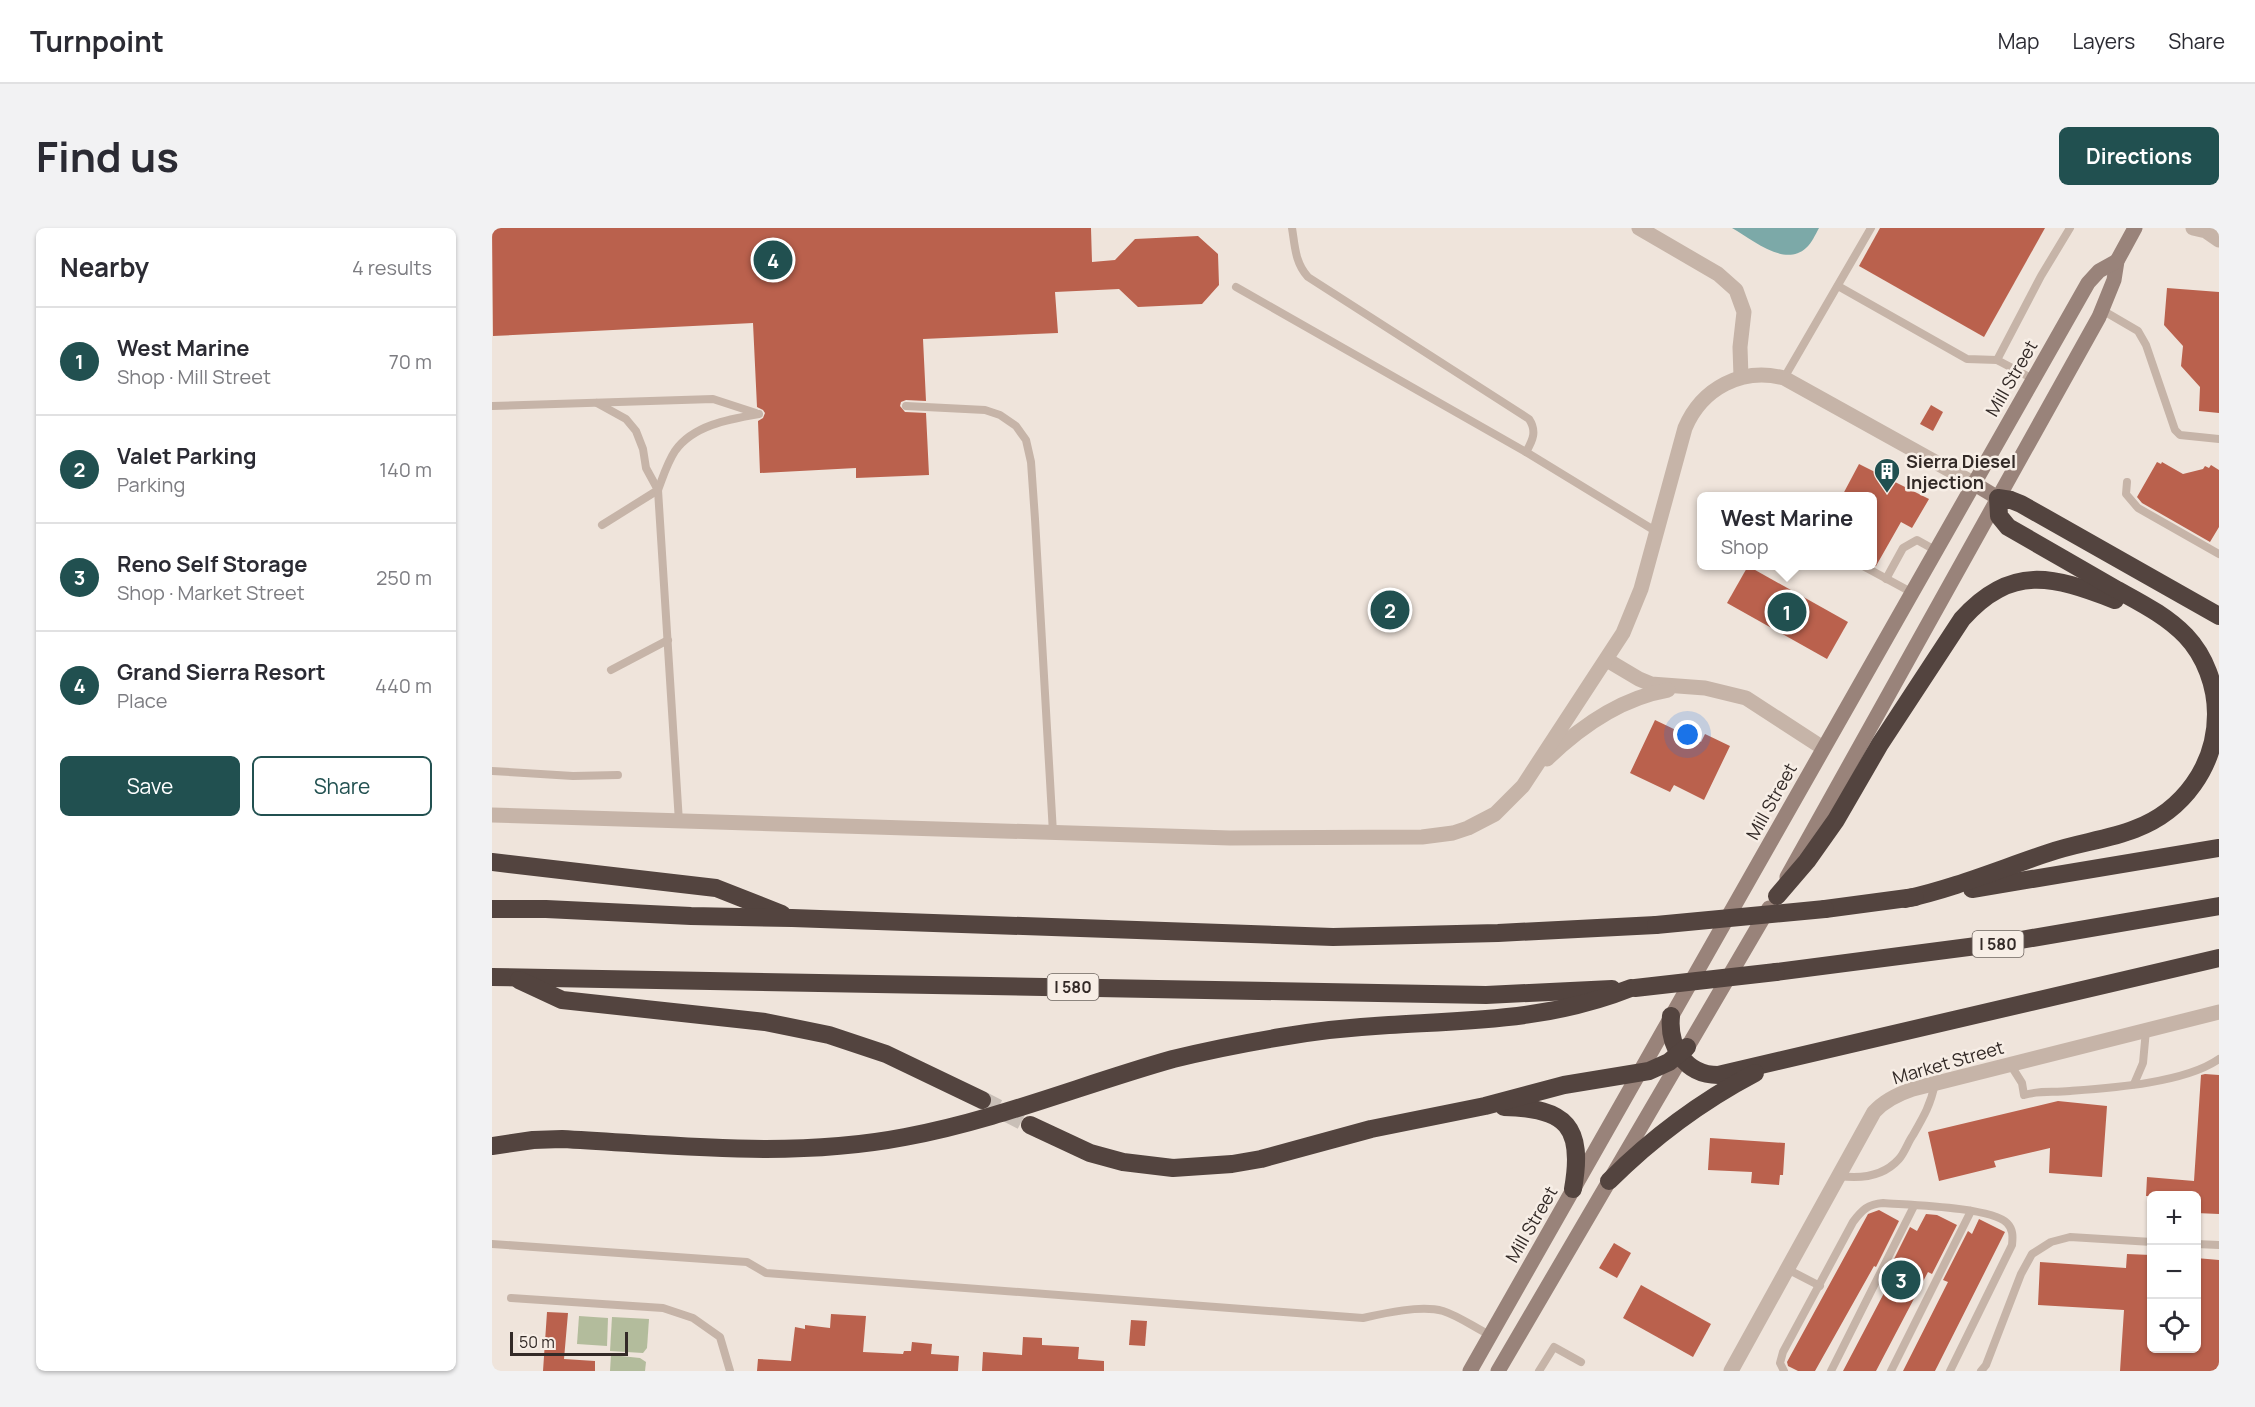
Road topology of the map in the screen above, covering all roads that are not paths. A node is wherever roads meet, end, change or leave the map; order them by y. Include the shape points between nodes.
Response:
1 (1293, 228) edge
2 (1639, 228) edge
3 (1870, 228) edge
4 (2070, 228) edge
5 (2135, 228) edge
6 (2117, 261) junction
7 (1838, 286) junction
8 (1236, 287) dead end
9 (2102, 310) junction
10 (1997, 360) junction
11 (1742, 377) junction
12 (1784, 378) junction
13 (2033, 379) junction
14 (594, 402) junction
15 (492, 406) edge
16 (906, 406) dead end
17 (2219, 439) edge
18 (1526, 452) junction
19 (2127, 482) dead end
20 (1973, 483) junction
21 (658, 490) junction
22 (1998, 498) junction
23 (602, 525) dead end
24 (1657, 532) junction
25 (1935, 550) junction
26 (2219, 554) edge
27 (1870, 570) edge
28 (1886, 579) junction
29 (1911, 592) junction
30 (2162, 615) junction
31 (2219, 616) edge
32 (668, 640) junction
33 (1607, 660) junction
34 (611, 670) dead end
35 (1691, 687) junction
36 (1823, 748) junction
37 (492, 771) edge
38 (618, 776) dead end
39 (1523, 786) junction
40 (492, 814) edge
41 (680, 822) junction
42 (1053, 833) junction
43 (2219, 848) edge
44 (492, 862) edge
45 (1777, 896) junction
46 (1905, 899) junction
47 (2219, 906) edge
48 (492, 909) edge
49 (792, 918) junction
50 (2219, 958) edge
51 (492, 976) edge
52 (512, 977) junction
53 (1633, 988) junction
54 (2219, 1012) edge
55 (1671, 1016) junction
56 (2146, 1030) junction
57 (1682, 1053) junction
58 (1804, 1054) junction
59 (2219, 1059) edge
60 (2010, 1065) junction
61 (1639, 1074) junction
62 (1935, 1083) junction
63 (2134, 1084) junction
64 (982, 1100) tunnel mouth
65 (1485, 1106) junction
66 (1030, 1125) tunnel mouth
67 (492, 1146) edge
68 (1839, 1176) junction
69 (1609, 1181) junction
70 (1573, 1189) junction
71 (1914, 1206) junction
72 (1971, 1211) junction
73 (2147, 1242) edge
74 (492, 1244) edge
75 (2201, 1244) edge
76 (2219, 1245) edge
77 (1787, 1269) junction
78 (1820, 1286) junction
79 (511, 1298) dead end
80 (1490, 1335) junction
81 (1581, 1362) dead end
82 (730, 1371) edge
83 (1470, 1371) edge
84 (1497, 1371) edge
85 (1539, 1371) edge
86 (1731, 1371) edge
87 (1784, 1371) edge
88 (1831, 1371) edge
89 (1891, 1371) edge
90 (1950, 1371) edge
91 (1981, 1371) edge

1 - 18 lane via 1296,255 1308,277 1529,419 1534,432
2 - 11 street via 1718,274 1736,290 1744,312
3 - 7 lane
4 - 10 lane
5 - 6 main road, Mill Street
6 - 9 main road, Mill Street
6 - 13 main road, Mill Street via 2088,283
7 - 10 lane via 1967,359
7 - 12 lane
8 - 18 lane
9 - 17 lane via 2138,331 2175,430 2180,435
9 - 22 main road, Mill Street
10 - 13 lane
11 - 12 street via 1764,374
11 - 24 street via 1714,390 1690,417
12 - 20 street
13 - 20 main road, Mill Street
14 - 15 lane
14 - 21 lane via 626,419 636,431 646,468
14 - 21 lane via 713,399 759,414 722,421 695,433 676,450
16 - 42 lane via 985,410 1008,420 1026,440 1035,519
18 - 24 lane
19 - 26 lane via 2126,494 2138,508
20 - 22 main road
20 - 25 main road, Mill Street
21 - 23 lane
21 - 32 lane
22 - 30 highway via 1999,516 2008,527
22 - 31 highway via 2021,504
22 - 45 main road, Mill Street
24 - 33 street via 1631,617
25 - 28 lane via 1917,540 1903,548
25 - 29 main road, Mill Street
27 - 28 lane
28 - 29 lane
29 - 36 main road, Mill Street
30 - 45 highway via 2078,585 2048,579 2019,581 1982,599 1962,619 1937,656 1821,842
30 - 46 highway via 2197,650 2214,694 2216,722 2211,750 2188,792 2165,814 2135,830 2054,851 1956,886
32 - 34 lane
32 - 41 lane
33 - 35 street via 1651,684
33 - 39 street
35 - 36 street via 1746,698
35 - 39 street via 1645,695 1613,710 1571,738
36 - 55 main road, Mill Street
37 - 38 lane
39 - 42 street via 1484,821 1453,833 1422,837 1230,838
40 - 41 street
41 - 42 street
43 - 46 highway
44 - 49 highway via 716,888
45 - 57 main road, Mill Street
46 - 49 highway, bridge via 1656,925 1333,937
47 - 53 highway, I 580, bridge via 2015,941
48 - 49 highway
50 - 58 highway
51 - 52 highway, I 580
52 - 53 highway, I 580 via 1486,995
52 - 64 highway via 562,1000 765,1022 829,1035 886,1054
53 - 67 highway via 1599,1001 1535,1015 1389,1025 1249,1042 1167,1061 965,1124 864,1144 752,1150 562,1139
54 - 56 street, Market Street
55 - 57 highway via 1671,1036
55 - 61 main road, Mill Street
56 - 60 street, Market Street
56 - 63 lane via 2143,1063
57 - 58 highway via 1697,1071 1718,1075
57 - 61 highway
57 - 69 main road, Mill Street
58 - 69 highway via 1758,1072 1699,1106 1652,1140
59 - 63 lane via 2190,1073
60 - 62 street, Market Street
60 - 63 lane via 2022,1083 2024,1095 2038,1090 2057,1092
61 - 65 highway via 1564,1085
61 - 70 main road, Mill Street
62 - 68 street, Market Street via 1882,1103
62 - 68 lane via 1928,1110 1900,1158 1888,1169 1871,1176
65 - 66 highway via 1371,1129 1261,1159 1203,1167 1123,1162 1090,1153
65 - 70 highway via 1536,1109 1560,1119 1577,1147
68 - 77 street, Market Street
69 - 84 main road, Mill Street
70 - 80 main road, Mill Street
71 - 72 lane
71 - 78 lane via 1871,1204 1861,1211
71 - 88 lane
72 - 89 lane
72 - 90 lane via 2007,1223 2013,1233 2012,1245
73 - 91 lane via 2070,1237 2051,1242 2032,1254
74 - 80 lane via 747,1262 766,1273 1362,1318 1443,1311
75 - 76 lane
77 - 78 lane
77 - 86 street, Market Street
78 - 87 lane via 1783,1352 1780,1363
79 - 82 lane via 663,1308 693,1318 720,1337
80 - 83 main road, Mill Street
81 - 85 lane via 1554,1347

